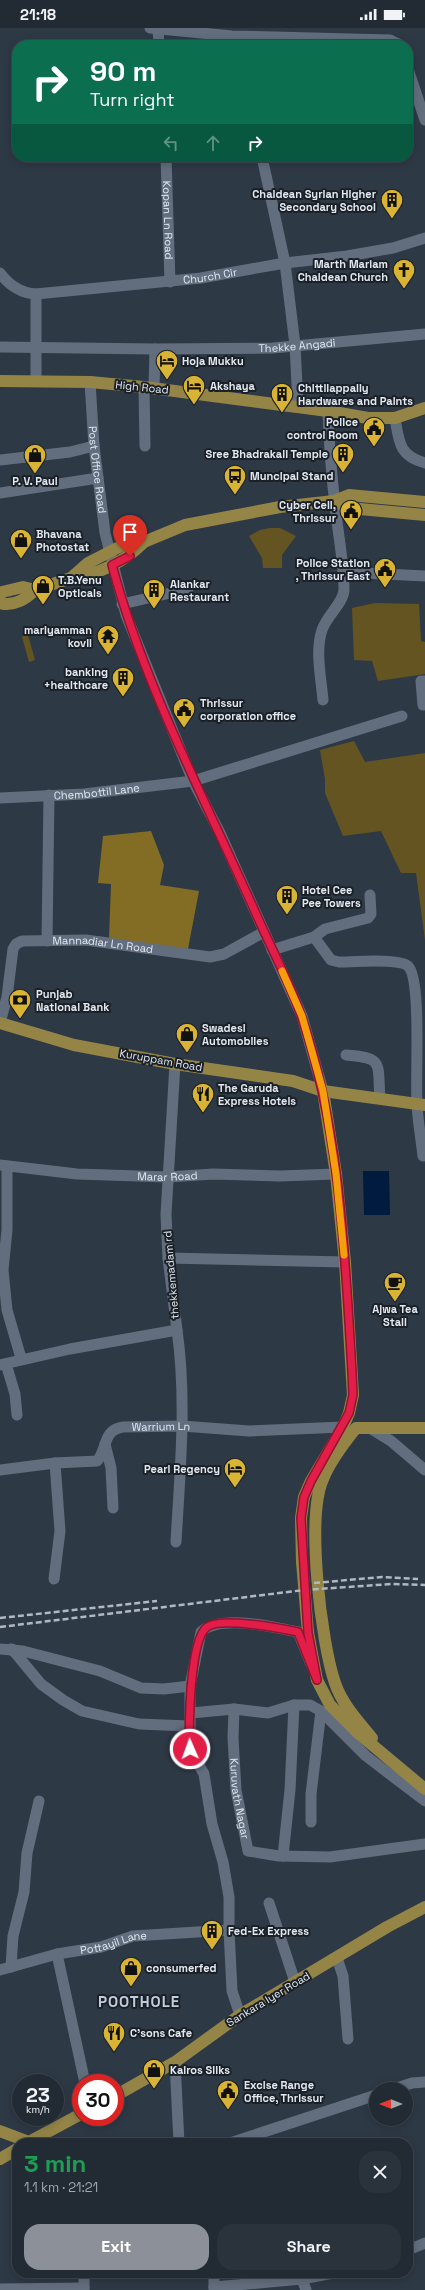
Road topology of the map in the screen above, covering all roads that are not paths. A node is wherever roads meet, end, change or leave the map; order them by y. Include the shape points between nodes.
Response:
1 (154, 28) edge
2 (280, 33) edge
3 (158, 40) edge
4 (234, 40) edge
5 (390, 40) edge
6 (413, 84) edge
7 (425, 120) edge
8 (166, 162) edge
9 (263, 162) edge
10 (425, 238) edge
11 (285, 263) junction
12 (0, 273) edge
13 (170, 282) junction
14 (36, 294) junction
15 (425, 334) edge
16 (295, 345) junction
17 (0, 347) edge
18 (36, 347) junction
19 (155, 349) junction
20 (36, 380) junction
21 (0, 381) edge
22 (90, 382) junction
23 (149, 388) junction
24 (298, 406) junction
25 (425, 408) edge
26 (328, 411) junction
27 (395, 418) junction
28 (94, 446) junction
29 (145, 446) dead end
30 (0, 460) edge
31 (425, 463) edge
32 (98, 478) junction
33 (0, 492) edge
34 (334, 501) junction
35 (425, 502) edge
36 (425, 515) edge
37 (144, 542) junction
38 (109, 552) junction
39 (112, 565) junction
40 (343, 572) junction
41 (425, 576) edge
42 (71, 578) junction
43 (188, 589) dead end
44 (35, 590) junction
45 (0, 595) edge
46 (0, 603) edge
47 (122, 604) junction
48 (425, 681) edge
49 (323, 700) dead end
50 (423, 705) dead end
51 (402, 716) dead end
52 (193, 781) junction
53 (49, 795) junction
54 (0, 798) edge
55 (370, 895) dead end
56 (264, 932) junction
57 (314, 937) junction
58 (47, 941) junction
59 (272, 950) junction
60 (420, 998) edge
61 (0, 1023) edge
62 (346, 1055) dead end
63 (175, 1064) junction
64 (323, 1091) junction
65 (380, 1098) junction
66 (421, 1104) edge
67 (423, 1156) dead end
68 (3, 1166) edge
69 (336, 1174) junction
70 (168, 1177) junction
71 (168, 1258) junction
72 (345, 1262) junction
73 (177, 1330) junction
74 (21, 1358) junction
75 (3, 1364) edge
76 (353, 1395) junction
77 (16, 1415) dead end
78 (182, 1426) junction
79 (343, 1428) junction
80 (356, 1428) junction
81 (370, 1428) junction
82 (425, 1428) edge
83 (104, 1442) junction
84 (55, 1463) junction
85 (0, 1470) edge
86 (425, 1470) edge
87 (113, 1508) dead end
88 (176, 1542) dead end
89 (54, 1579) dead end
90 (0, 1648) edge
91 (12, 1649) junction
92 (317, 1680) junction
93 (190, 1686) junction
94 (294, 1705) junction
95 (234, 1709) junction
96 (321, 1711) junction
97 (191, 1713) junction
98 (189, 1726) junction
99 (388, 1758) junction
100 (425, 1789) edge
101 (39, 1801) dead end
102 (425, 1801) edge
103 (311, 1822) dead end
104 (425, 1844) edge
105 (283, 1856) junction
106 (269, 1903) dead end
107 (425, 1907) edge
108 (229, 1930) junction
109 (57, 1954) junction
110 (337, 1958) junction
111 (5, 1969) edge
112 (295, 1982) junction
113 (240, 2015) junction
114 (348, 2039) dead end
115 (174, 2062) junction
116 (82, 2074) edge
117 (425, 2082) edge
118 (413, 2083) edge
119 (124, 2091) edge
120 (369, 2097) edge
121 (72, 2119) edge
122 (0, 2131) edge
123 (17, 2138) edge
124 (38, 2138) edge
125 (179, 2138) edge
126 (245, 2138) edge
127 (12, 2152) edge
128 (0, 2159) edge
129 (425, 2243) edge
130 (413, 2248) edge
131 (84, 2278) edge
132 (214, 2278) edge
133 (321, 2278) edge
134 (304, 2285) edge
135 (0, 2289) edge
136 (84, 2289) edge
137 (214, 2289) edge

1 - 3 street
1 - 4 street
2 - 4 street
2 - 5 street
6 - 7 street
8 - 13 street, Kopan Ln Road
9 - 11 street
10 - 11 street, Church Cir via 347,256
11 - 13 street, Church Cir
11 - 16 street
12 - 14 street, Church Cir via 25,294
13 - 14 street, Church Cir
14 - 18 street
15 - 16 street, Thekke Angadi
16 - 19 street, Thekke Angadi via 273,348
16 - 24 street
17 - 18 street, Thekke Angadi
18 - 19 street, Thekke Angadi
18 - 20 street
19 - 23 street
20 - 21 main road, High Road
20 - 22 main road, High Road
22 - 23 main road, High Road
22 - 28 street, Post Office Road
23 - 24 main road, High Road
23 - 29 street
24 - 26 main road, High Road
25 - 27 main road, High Road
26 - 27 main road, High Road via 368,418
26 - 34 street
27 - 31 street via 400,444 412,460
28 - 30 street via 70,452
28 - 32 street, Post Office Road
32 - 33 street
32 - 38 street, Post Office Road
34 - 35 main road via 349,495
34 - 36 main road via 349,508
34 - 37 main road via 280,507 185,525
34 - 40 street
37 - 38 main road via 125,544
37 - 39 main road via 130,556
38 - 39 street, Post Office Road
38 - 42 main road via 88,563
39 - 42 main road via 93,575
39 - 47 street, Post Office Road
40 - 41 street
40 - 49 street via 344,592 341,602 327,617 322,631 319,657
42 - 44 main road
43 - 47 street
44 - 45 main road via 23,587 2,592
44 - 46 main road via 26,599 5,605
47 - 52 street, Post Office Road
48 - 50 street via 421,681
51 - 52 street, Chembottil Lane
52 - 53 street, Chembottil Lane via 84,794
52 - 56 street, Post Office Road via 220,833
53 - 54 street, Chembottil Lane
53 - 58 street
55 - 57 street via 371,914 368,918 325,929
56 - 58 street, Mannadiar Ln Road via 224,954 210,957 86,940
56 - 59 street, Post Office Road
57 - 59 street
57 - 60 street via 331,960 397,962 408,966
58 - 61 street, Mannadiar Ln Road via 22,941 13,949 7,997
59 - 64 street, Post Office Road via 302,1016
60 - 66 street
61 - 63 main road, Kuruppam Road via 74,1045
62 - 65 street via 368,1057 378,1066
63 - 64 main road, Kuruppam Road via 293,1081
63 - 70 street, thekkemadam rd
64 - 65 main road, Kuruppam Road
64 - 69 main road
65 - 66 main road, Kuruppam Road
66 - 67 street
68 - 70 street, Marar Road via 77,1174
68 - 74 street via 7,1230 3,1270 7,1310
69 - 70 street, Marar Road via 213,1174
69 - 72 main road
70 - 71 street, thekkemadam rd
71 - 72 street
71 - 73 street, thekkemadam rd
72 - 76 main road
73 - 74 street, thekkemadam rd
73 - 78 street via 182,1366
74 - 75 street, thekkemadam rd
75 - 77 street via 15,1394
76 - 79 main road
76 - 81 main road via 357,1417
78 - 79 street, Warrium Ln via 249,1431
78 - 83 street, Warrium Ln via 115,1428
78 - 88 street
79 - 80 main road
79 - 92 main road via 311,1481 304,1497 301,1518 307,1618
80 - 81 main road
80 - 99 main road via 344,1442 323,1478 315,1513 317,1565 326,1648 335,1683 351,1712
81 - 82 main road
81 - 86 street via 391,1441
83 - 84 street, Warrium Ln via 101,1456 97,1461
83 - 87 street via 111,1468
84 - 85 street, Warrium Ln
84 - 89 street via 60,1531
90 - 91 street
91 - 93 street via 100,1671 141,1688
91 - 98 street via 41,1684 82,1711 139,1724
92 - 93 street via 298,1632 256,1624 215,1624 207,1626 201,1632
92 - 99 main road via 330,1705 342,1719
93 - 97 street
94 - 95 street via 268,1713
94 - 96 street via 310,1705
94 - 105 street via 290,1790
95 - 97 street
95 - 105 street, Kuruvath Nagar via 236,1790 248,1851
96 - 102 street via 366,1756
96 - 103 street via 311,1794
97 - 98 street
98 - 108 street via 190,1749 204,1774 212,1824 223,1862 229,1897
99 - 100 main road
101 - 111 street via 27,1853 24,1892
104 - 105 street, Kuruvath Nagar via 330,1857
106 - 112 street
107 - 110 main road, Sankara Iyer Road
108 - 109 street, Pottayil Lane via 139,1936 101,1947
108 - 113 street via 232,1990
109 - 111 street, Pottayil Lane
109 - 116 street
110 - 112 main road, Sankara Iyer Road
110 - 114 street via 343,1976
112 - 113 main road, Sankara Iyer Road
113 - 115 main road, Sankara Iyer Road
115 - 119 main road, Sankara Iyer Road
115 - 125 street
117 - 118 street
120 - 126 street
121 - 124 main road
122 - 123 main road
127 - 128 main road
129 - 130 street
131 - 136 street
132 - 137 street
133 - 134 street
134 - 137 street
135 - 136 street

